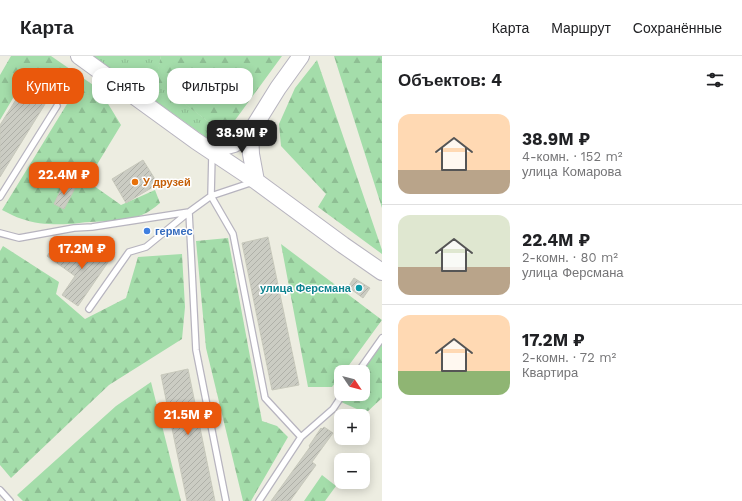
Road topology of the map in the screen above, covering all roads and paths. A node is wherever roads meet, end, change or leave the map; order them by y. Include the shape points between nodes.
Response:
1 (79, 56) edge
2 (301, 56) edge
3 (57, 106) dead end
4 (250, 134) junction
5 (212, 150) junction
6 (256, 180) junction
7 (211, 196) junction
8 (0, 198) edge
9 (189, 212) junction
10 (1, 234) edge
11 (382, 272) edge
12 (89, 308) dead end
13 (382, 338) edge
14 (363, 365) edge
15 (338, 401) edge
16 (301, 437) junction
17 (0, 490) edge
18 (10, 501) edge
19 (226, 501) edge
20 (259, 501) edge

1 - 5 street
2 - 4 street
3 - 8 lane
4 - 5 street via 234,144
4 - 6 street
5 - 6 street
5 - 7 lane
6 - 7 lane
6 - 11 street
7 - 9 lane
7 - 16 lane via 234,234 265,398
9 - 10 lane via 20,238
9 - 12 lane via 146,247 129,252
9 - 19 lane via 196,350
13 - 14 lane
15 - 16 lane via 333,409
16 - 20 lane
17 - 18 lane

